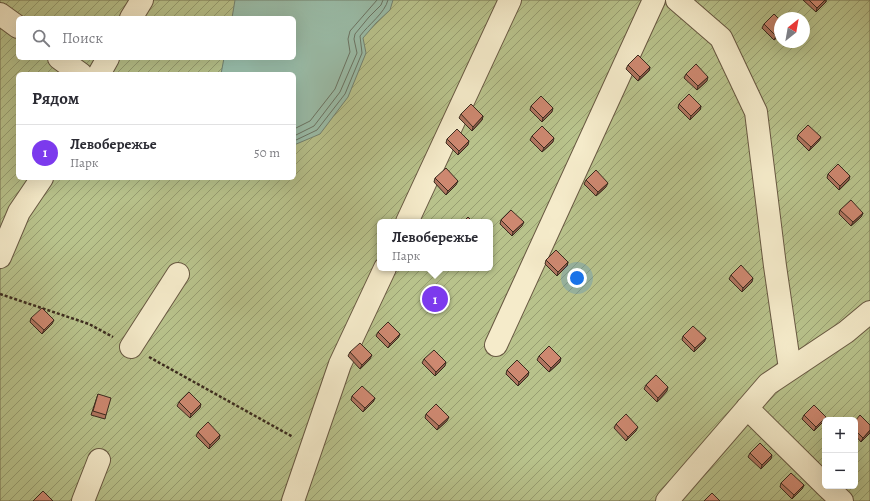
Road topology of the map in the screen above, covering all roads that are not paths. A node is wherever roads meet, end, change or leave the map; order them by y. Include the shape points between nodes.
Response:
1 (142, 0) edge
2 (510, 0) edge
3 (654, 0) edge
4 (677, 0) edge
5 (0, 14) edge
6 (132, 16) edge
7 (16, 26) edge
8 (62, 60) edge
9 (107, 60) edge
10 (77, 72) edge
11 (100, 72) edge
12 (41, 180) edge
13 (407, 219) edge
14 (0, 257) edge
15 (384, 271) edge
16 (178, 274) dead end
17 (870, 312) edge
18 (496, 345) dead end
19 (131, 347) road end
20 (790, 369) junction
21 (747, 408) junction
22 (99, 460) dead end
23 (822, 481) edge
24 (830, 489) edge
25 (83, 501) edge
26 (292, 501) edge
27 (667, 501) edge
28 (842, 501) edge

1 - 6 street
2 - 13 street
3 - 18 street
4 - 20 street via 721,38 756,112
5 - 7 street
8 - 10 street
9 - 11 street
12 - 14 street via 19,212
15 - 26 street via 340,364
16 - 19 street
17 - 20 street via 846,332
20 - 21 street via 768,384
21 - 23 street
21 - 27 street
22 - 25 street
24 - 28 street

